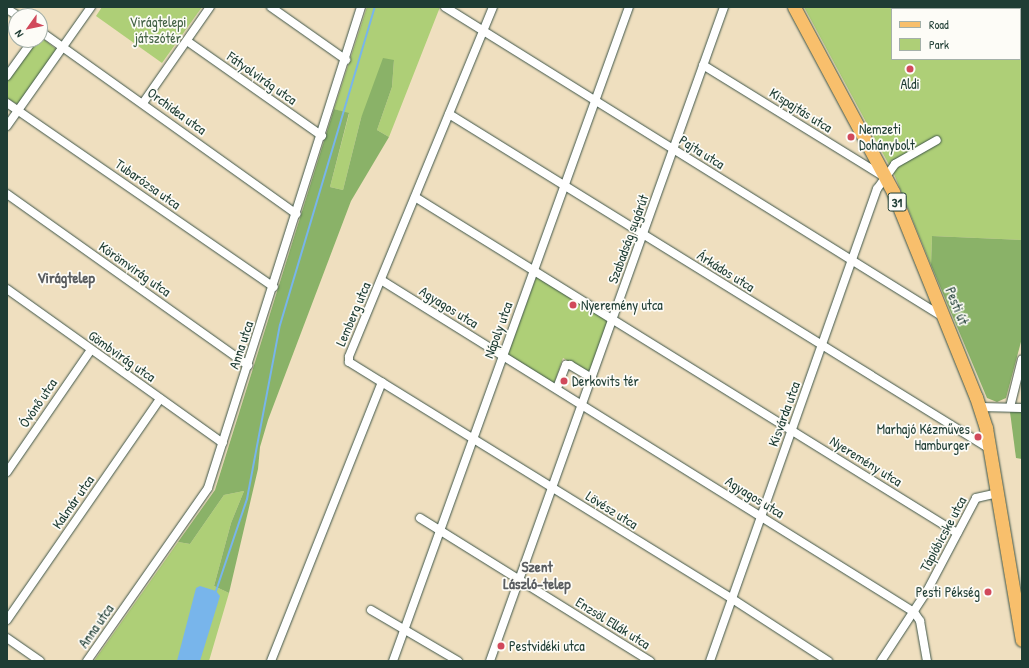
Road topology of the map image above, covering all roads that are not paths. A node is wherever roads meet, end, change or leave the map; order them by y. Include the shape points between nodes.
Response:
1 (91, 7) edge
2 (210, 7) edge
3 (271, 7) edge
4 (362, 7) edge
5 (445, 7) edge
6 (493, 7) edge
7 (628, 7) edge
8 (724, 7) edge
9 (794, 7) edge
10 (484, 30) junction
11 (48, 37) edge
12 (187, 41) junction
13 (62, 47) junction
14 (26, 48) edge
15 (346, 60) junction
16 (703, 65) junction
17 (7, 76) edge
18 (595, 100) junction
19 (7, 103) edge
20 (143, 103) junction
21 (18, 111) junction
22 (449, 114) junction
23 (7, 126) edge
24 (322, 136) junction
25 (937, 140) dead end
26 (674, 149) junction
27 (885, 177) junction
28 (565, 186) junction
29 (7, 194) edge
30 (415, 197) junction
31 (297, 214) junction
32 (643, 234) junction
33 (852, 261) junction
34 (534, 269) junction
35 (381, 280) junction
36 (274, 287) junction
37 (10, 291) edge
38 (7, 300) edge
39 (945, 318) junction
40 (613, 319) junction
41 (822, 347) junction
42 (91, 350) junction
43 (503, 356) junction
44 (1022, 359) edge
45 (248, 365) junction
46 (592, 378) junction
47 (382, 382) junction
48 (560, 390) junction
49 (160, 399) junction
50 (582, 404) junction
51 (980, 407) junction
52 (1010, 407) junction
53 (1022, 408) edge
54 (792, 431) junction
55 (473, 439) junction
56 (223, 443) junction
57 (990, 449) junction
58 (7, 472) edge
59 (552, 488) junction
60 (997, 493) junction
61 (760, 515) junction
62 (420, 518) dead end
63 (440, 530) junction
64 (957, 533) junction
65 (519, 580) junction
66 (731, 598) junction
67 (371, 610) dead end
68 (914, 612) junction
69 (7, 620) edge
70 (404, 629) junction
71 (7, 638) edge
72 (1022, 640) edge
73 (40, 661) edge
74 (87, 661) edge
75 (271, 661) edge
76 (392, 661) edge
77 (458, 661) edge
78 (490, 661) edge
79 (650, 661) edge
80 (710, 661) edge
81 (828, 661) edge
82 (881, 661) edge
83 (927, 661) edge

1 - 13 street
2 - 12 street
3 - 15 street
4 - 15 street, Anna utca
5 - 10 street, Pajta utca
6 - 10 street, Lemberg utca
7 - 18 street, Nápoly utca
8 - 16 street, Szabadság sugárút
9 - 27 main road, Pesti út / 31
10 - 18 street, Pajta utca
10 - 22 street, Lemberg utca
11 - 13 street, Orchidea utca
12 - 20 street
12 - 24 street, Fátyolvirág utca
13 - 20 street, Orchidea utca
13 - 21 street
14 - 17 street
15 - 24 street, Anna utca
16 - 26 street, Szabadság sugárút
16 - 27 street, Kispajtás utca
18 - 26 street, Pajta utca
18 - 28 street, Nápoly utca
19 - 21 street, Tubarózsa utca
20 - 31 street, Orchidea utca
21 - 23 street
21 - 36 street, Tubarózsa utca
22 - 28 street, Árkádos utca
22 - 30 street, Lemberg utca
24 - 31 street, Anna utca
25 - 27 street, Kisvárda utca via 895,164
26 - 32 street, Szabadság sugárút
26 - 33 street, Pajta utca
27 - 33 street, Kisvárda utca via 876,193
27 - 39 main road, Pesti út / 31
28 - 32 street, Árkádos utca
28 - 34 street, Nápoly utca
29 - 45 street, Körömvirág utca
30 - 34 street, Nyeremény utca
30 - 35 street, Lemberg utca
31 - 36 street, Anna utca
32 - 40 street, Szabadság sugárút
32 - 41 street, Árkádos utca
33 - 39 street, Pajta utca
33 - 41 street, Kisvárda utca
34 - 40 street, Nyeremény utca
34 - 43 street, Nápoly utca
35 - 43 street, Agyagos utca
35 - 47 street, Lemberg utca via 349,362 354,368
36 - 45 street, Anna utca
37 - 38 street
37 - 42 street, Gömbvirág utca
39 - 51 main road, Pesti út / 31
40 - 46 street, Szabadság sugárút
40 - 54 street, Nyeremény utca
41 - 54 street, Kisvárda utca
41 - 57 street, Árkádos utca
42 - 49 street, Gömbvirág utca
42 - 58 street, Óvónő utca
43 - 48 street, Agyagos utca
43 - 55 street, Nápoly utca
44 - 52 street
45 - 56 street, Anna utca
46 - 48 street via 570,364 566,365
46 - 50 street, Szabadság sugárút
47 - 55 street, Lövész utca
47 - 75 street
48 - 50 street
49 - 56 street, Gömbvirág utca
49 - 69 street, Kalmár utca
50 - 59 street, Szabadság sugárút
50 - 61 street, Agyagos utca
51 - 52 street
51 - 57 main road, Pesti út / 31
52 - 53 street
54 - 61 street, Kisvárda utca
54 - 64 street, Nyeremény utca
55 - 59 street, Lövész utca
55 - 63 street, Nápoly utca
56 - 74 street, Anna utca via 208,488
57 - 60 main road, Pesti út / 31
59 - 65 street, Szabadság sugárút
59 - 66 street, Lövész utca
60 - 64 street, Tápióbicske utca via 976,498
60 - 72 main road, Pesti út / 31
61 - 66 street, Kisvárda utca
61 - 68 street, Agyagos utca
62 - 63 street, Enzsöl Ellák utca
63 - 65 street, Enzsöl Ellák utca
63 - 70 street, Nápoly utca
64 - 68 street, Tápióbicske utca
65 - 78 street, Szabadság sugárút
65 - 79 street, Enzsöl Ellák utca
66 - 80 street, Kisvárda utca
66 - 81 street, Lövész utca
67 - 70 street
68 - 82 street, Tápióbicske utca
68 - 83 street via 920,622
70 - 76 street, Nápoly utca
70 - 77 street
71 - 73 street

